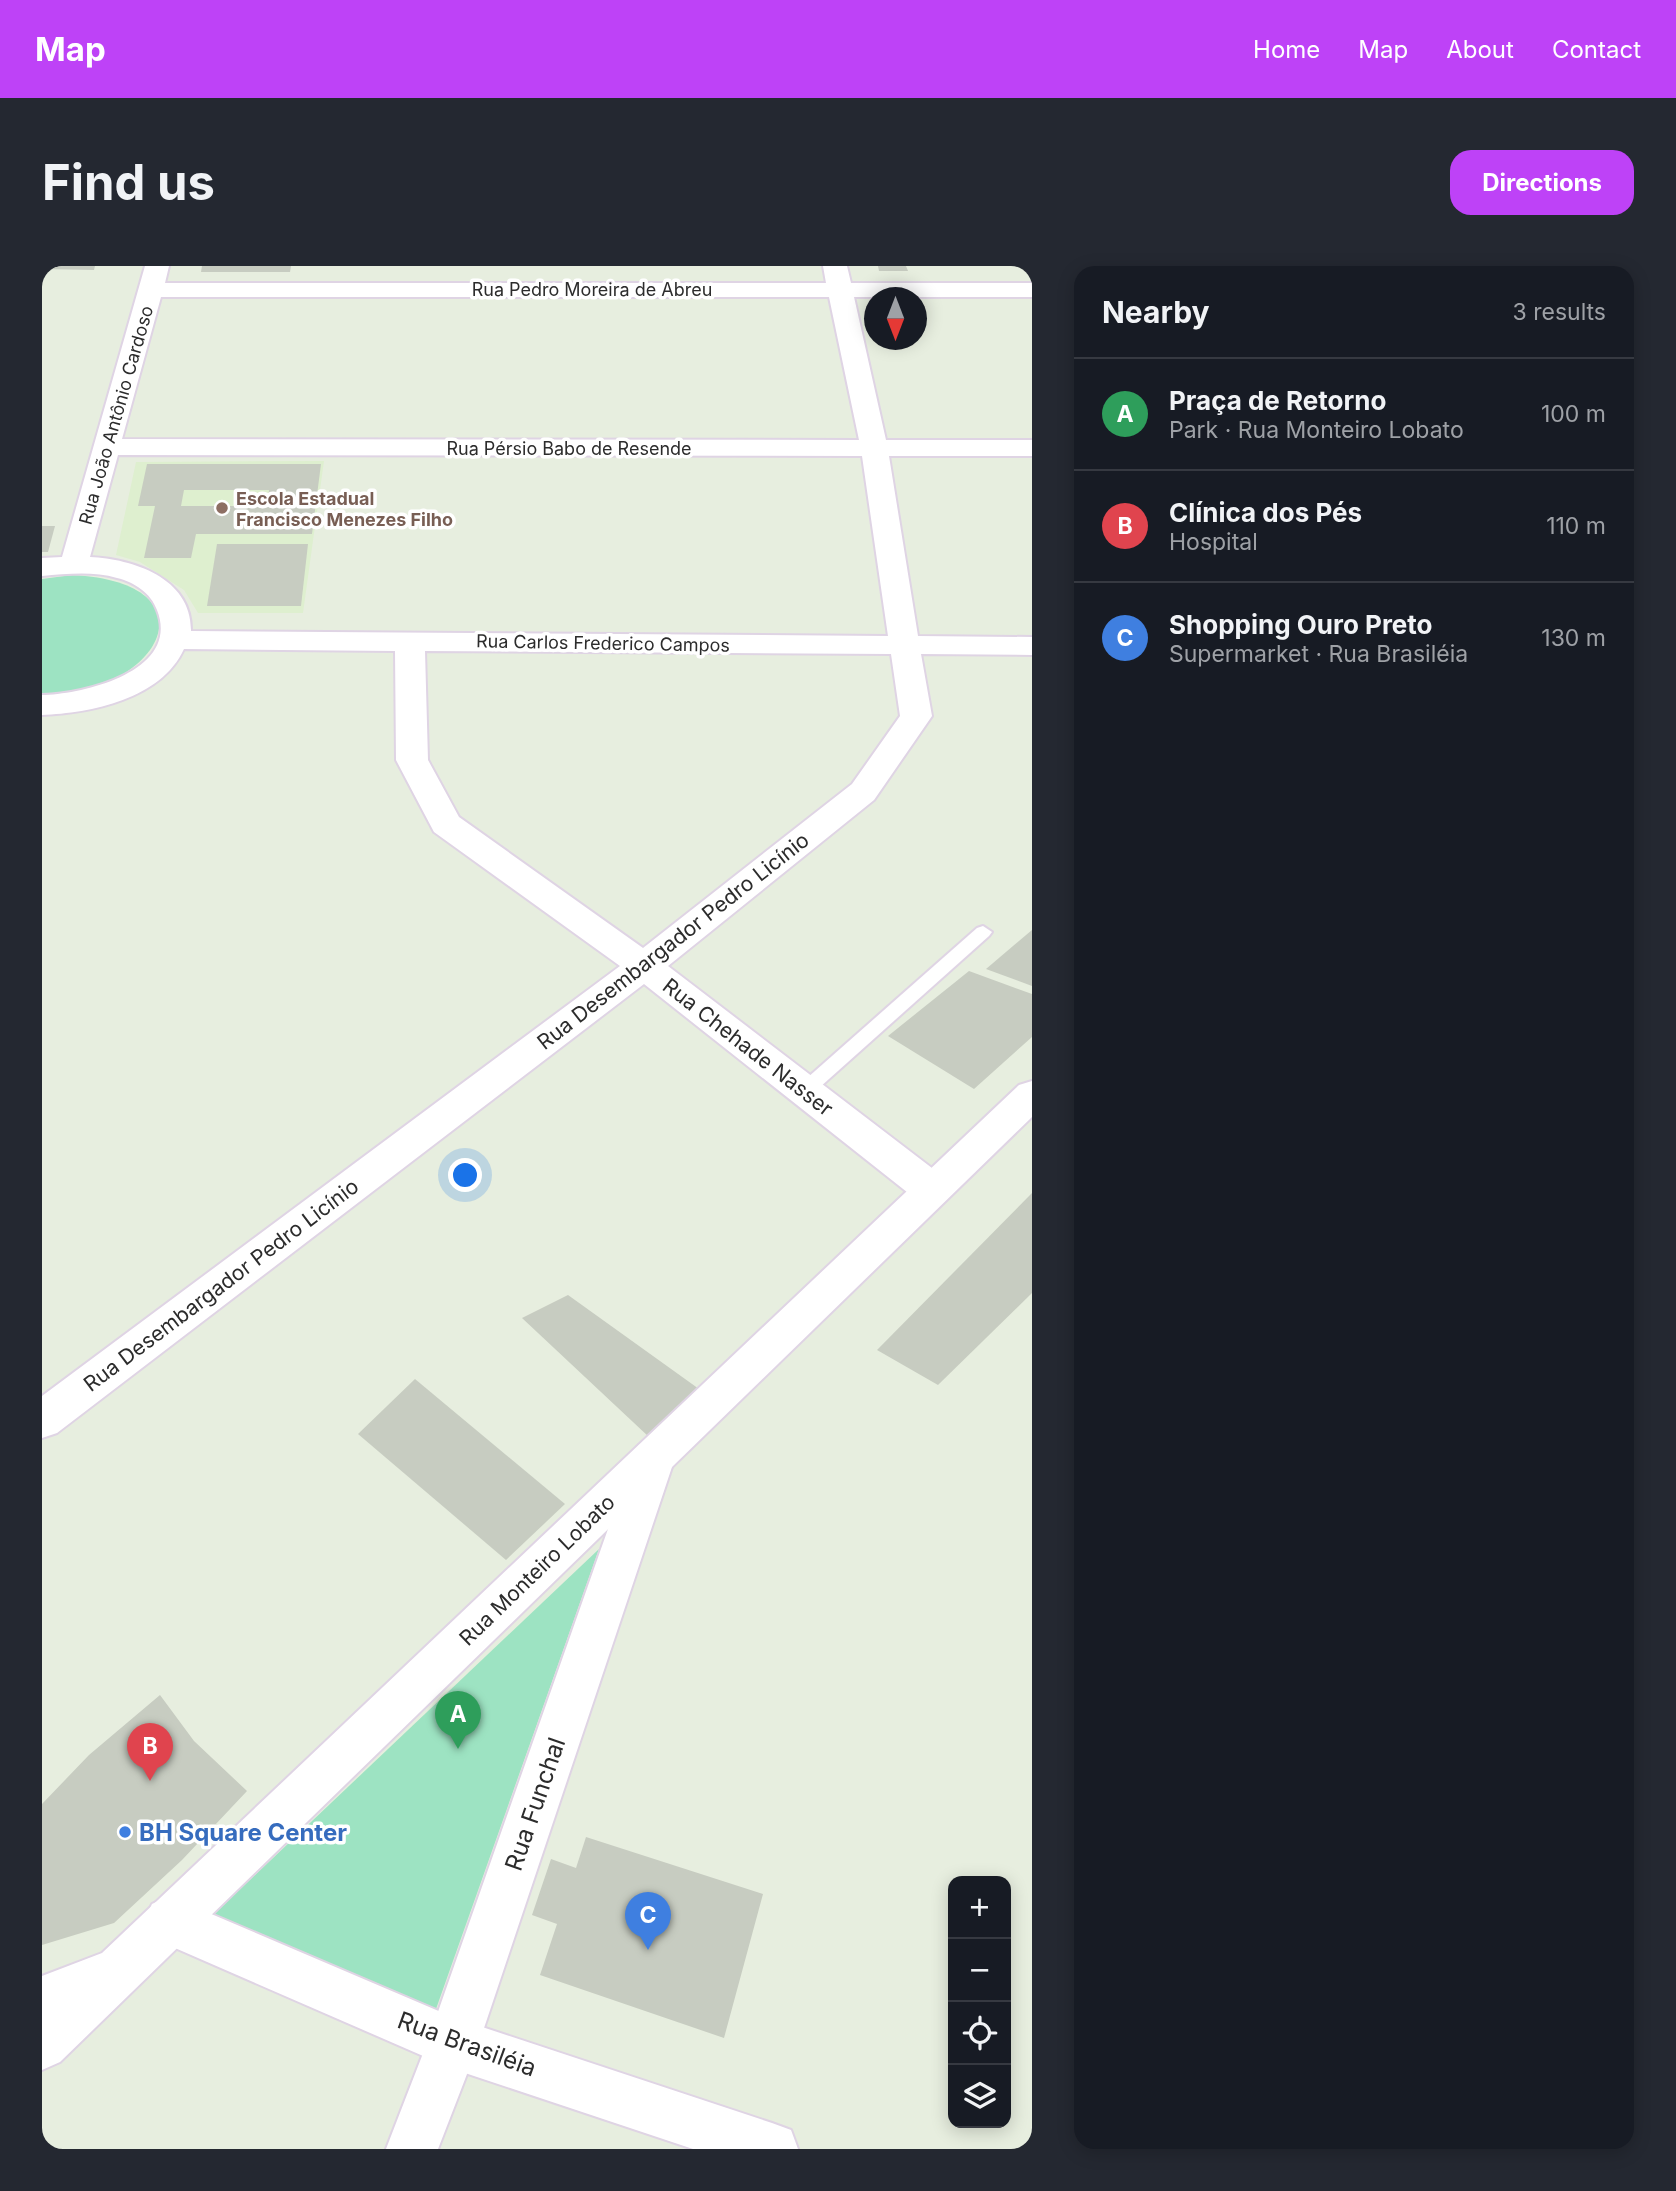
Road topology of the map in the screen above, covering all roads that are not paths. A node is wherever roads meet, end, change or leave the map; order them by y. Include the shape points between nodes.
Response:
1 (837, 277) edge
2 (154, 278) edge
3 (1032, 290) edge
4 (106, 447) junction
5 (874, 448) junction
6 (1032, 448) edge
7 (74, 564) junction
8 (42, 567) edge
9 (174, 640) junction
10 (410, 640) junction
11 (906, 646) junction
12 (1032, 646) edge
13 (43, 710) edge
14 (983, 932) dead end
15 (644, 966) junction
16 (804, 1091) junction
17 (1032, 1095) edge
18 (931, 1189) junction
19 (42, 1420) edge
20 (654, 1458) junction
21 (169, 1921) junction
22 (118, 1971) junction
23 (42, 2001) edge
24 (453, 2043) junction
25 (42, 2045) edge
26 (412, 2149) edge
27 (772, 2149) edge

1 - 2 street, Rua Pedro Moreira de Abreu
1 - 3 street, Rua Pedro Moreira de Abreu
1 - 5 street, Rua Desembargador Pedro Licínio
2 - 4 street, Rua João Antônio Cardoso
4 - 5 street, Rua Pérsio Babo de Resende
4 - 7 street, Rua João Antônio Cardoso
5 - 6 street, Rua Pérsio Babo de Resende
5 - 11 street, Rua Desembargador Pedro Licínio
7 - 8 street
7 - 9 street via 111,568 142,578 165,595 176,616
9 - 10 street, Rua Carlos Frederico Campos
9 - 13 street via 162,660 141,678 113,692
10 - 11 street, Rua Carlos Frederico Campos
10 - 15 street, Rua Chehade Nasser via 412,760 446,824
11 - 12 street, Rua Carlos Frederico Campos
11 - 15 street, Rua Desembargador Pedro Licínio via 916,716 863,792
14 - 16 lane
15 - 16 street, Rua Chehade Nasser
15 - 19 street, Rua Desembargador Pedro Licínio
16 - 18 street, Rua Chehade Nasser
17 - 18 street, Rua Monteiro Lobato
18 - 20 street, Rua Monteiro Lobato
20 - 21 street, Rua Monteiro Lobato
20 - 24 street, Rua Funchal
21 - 22 street, Rua Monteiro Lobato
21 - 24 street, Rua Brasiléia
22 - 23 street
22 - 25 street, Rua Monteiro Lobato
24 - 26 street, Rua Funchal
24 - 27 street, Rua Brasiléia

